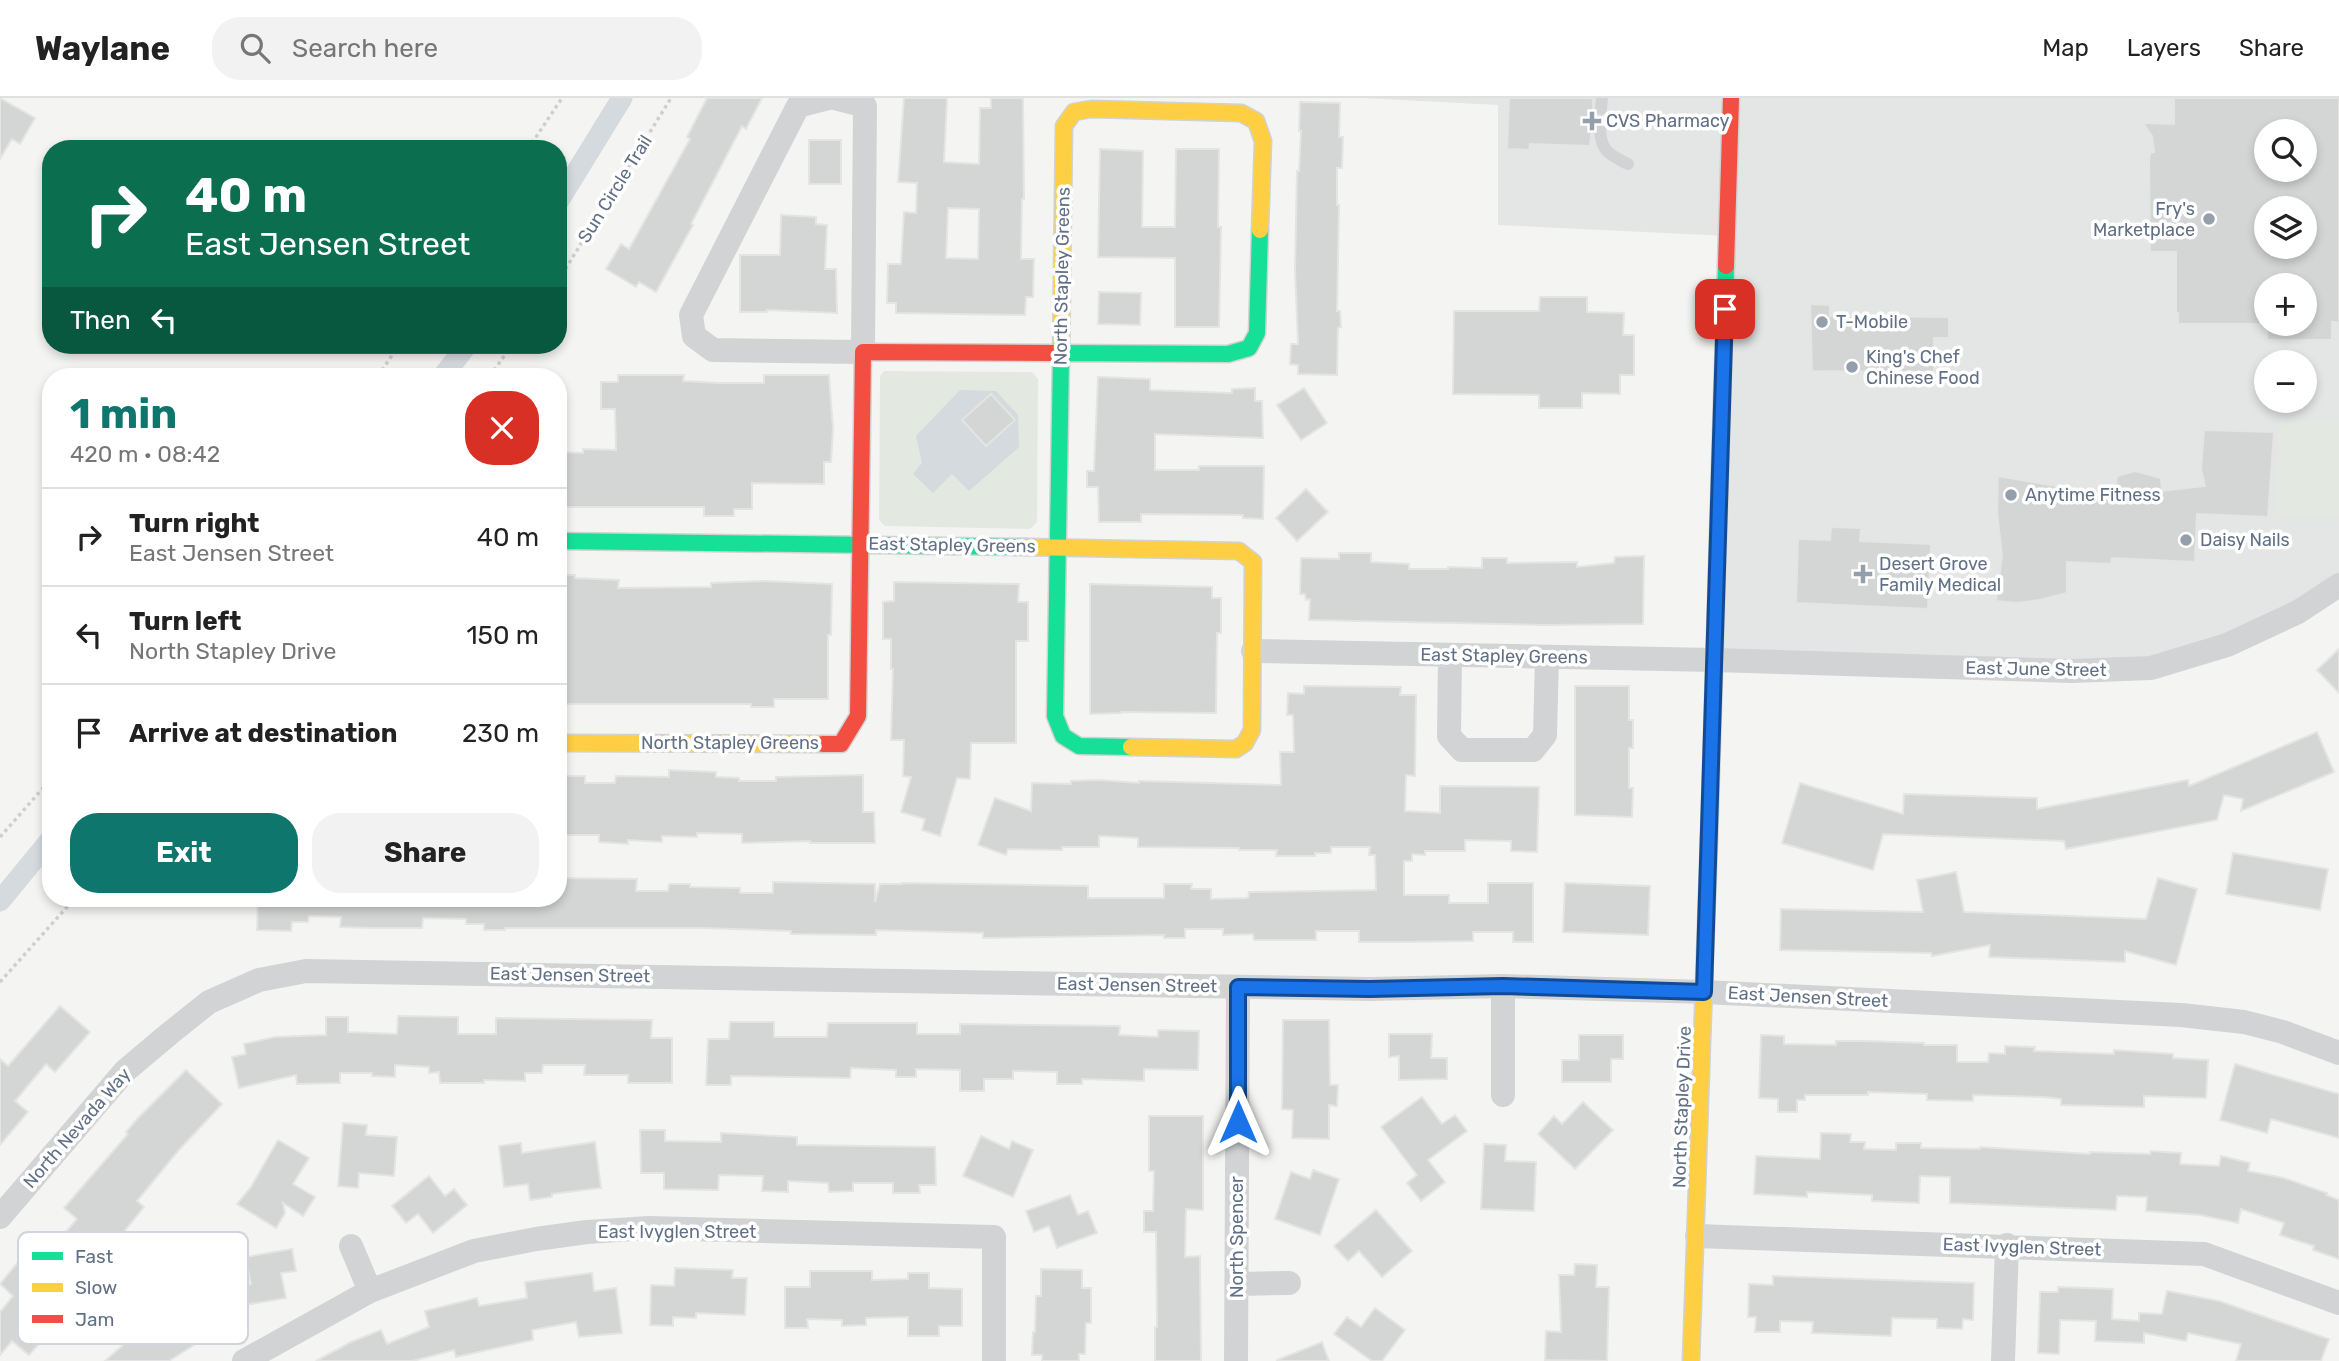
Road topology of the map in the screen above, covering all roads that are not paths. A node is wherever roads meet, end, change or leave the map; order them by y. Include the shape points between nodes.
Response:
1 (832, 98) edge
2 (1731, 98) edge
3 (1207, 105) edge
4 (1600, 129) dead end
5 (1628, 164) dead end
6 (863, 352) junction
7 (1061, 353) junction
8 (567, 541) edge
9 (862, 543) junction
10 (1060, 547) junction
11 (2339, 585) edge
12 (1253, 651) junction
13 (1450, 655) junction
14 (1547, 657) junction
15 (1714, 660) junction
16 (1063, 736) joint
17 (567, 743) edge
18 (306, 971) joint
19 (1503, 986) junction
20 (1238, 987) junction
21 (1704, 992) junction
22 (2339, 1053) edge
23 (1503, 1095) dead end
24 (0, 1217) edge
25 (1697, 1236) junction
26 (2007, 1245) junction
27 (351, 1246) dead end
28 (1289, 1283) dead end
29 (1237, 1284) junction
30 (370, 1291) junction
31 (2339, 1303) edge
32 (244, 1361) edge
33 (994, 1361) edge
34 (1236, 1361) edge
35 (1691, 1361) edge
36 (2003, 1361) edge

1 - 6 street via 865,106
1 - 6 street via 798,106 691,315 692,326 694,336 713,350
2 - 15 street, North Stapley Drive
3 - 7 street, North Stapley Greens via 1091,109 1074,112 1064,126
3 - 7 street via 1256,121 1263,141 1258,319 1249,348 1228,354
4 - 5 lane via 1600,144
6 - 7 street
6 - 9 street, North Stapley Greens
7 - 10 street, North Stapley Greens
8 - 9 street, East Stapley Greens
9 - 10 street, East Stapley Greens
9 - 17 street, North Stapley Greens via 858,716 841,744
10 - 12 street, East Stapley Greens via 1239,551 1253,562
10 - 16 street, North Stapley Greens via 1055,716
11 - 15 street, East June Street via 2298,612 2227,645 2151,668 2072,671
12 - 13 street, East Stapley Greens
12 - 16 street, East Stapley Greens via 1252,730 1236,749 1079,746
13 - 14 street, East Stapley Greens
13 - 14 street via 1449,736 1462,750 1533,750 1545,735
14 - 15 street, East Stapley Greens
15 - 21 street, North Stapley Drive
18 - 20 street, East Jensen Street
18 - 24 street, North Nevada Way via 258,980 209,1002 169,1034 125,1071
19 - 20 street, East Jensen Street
19 - 21 street, East Jensen Street
19 - 23 street
20 - 29 street, North Spencer
21 - 22 street, East Jensen Street via 2181,1015 2283,1032
21 - 25 street, North Stapley Drive
25 - 26 street, East Ivyglen Street
25 - 35 street, North Stapley Drive
26 - 31 street, East Ivyglen Street via 2204,1254
26 - 36 street
27 - 30 street
28 - 29 street
29 - 34 street, North Spencer
30 - 32 street, East Ivyglen Street
30 - 33 street, East Ivyglen Street via 474,1251 587,1232 649,1228 994,1237

